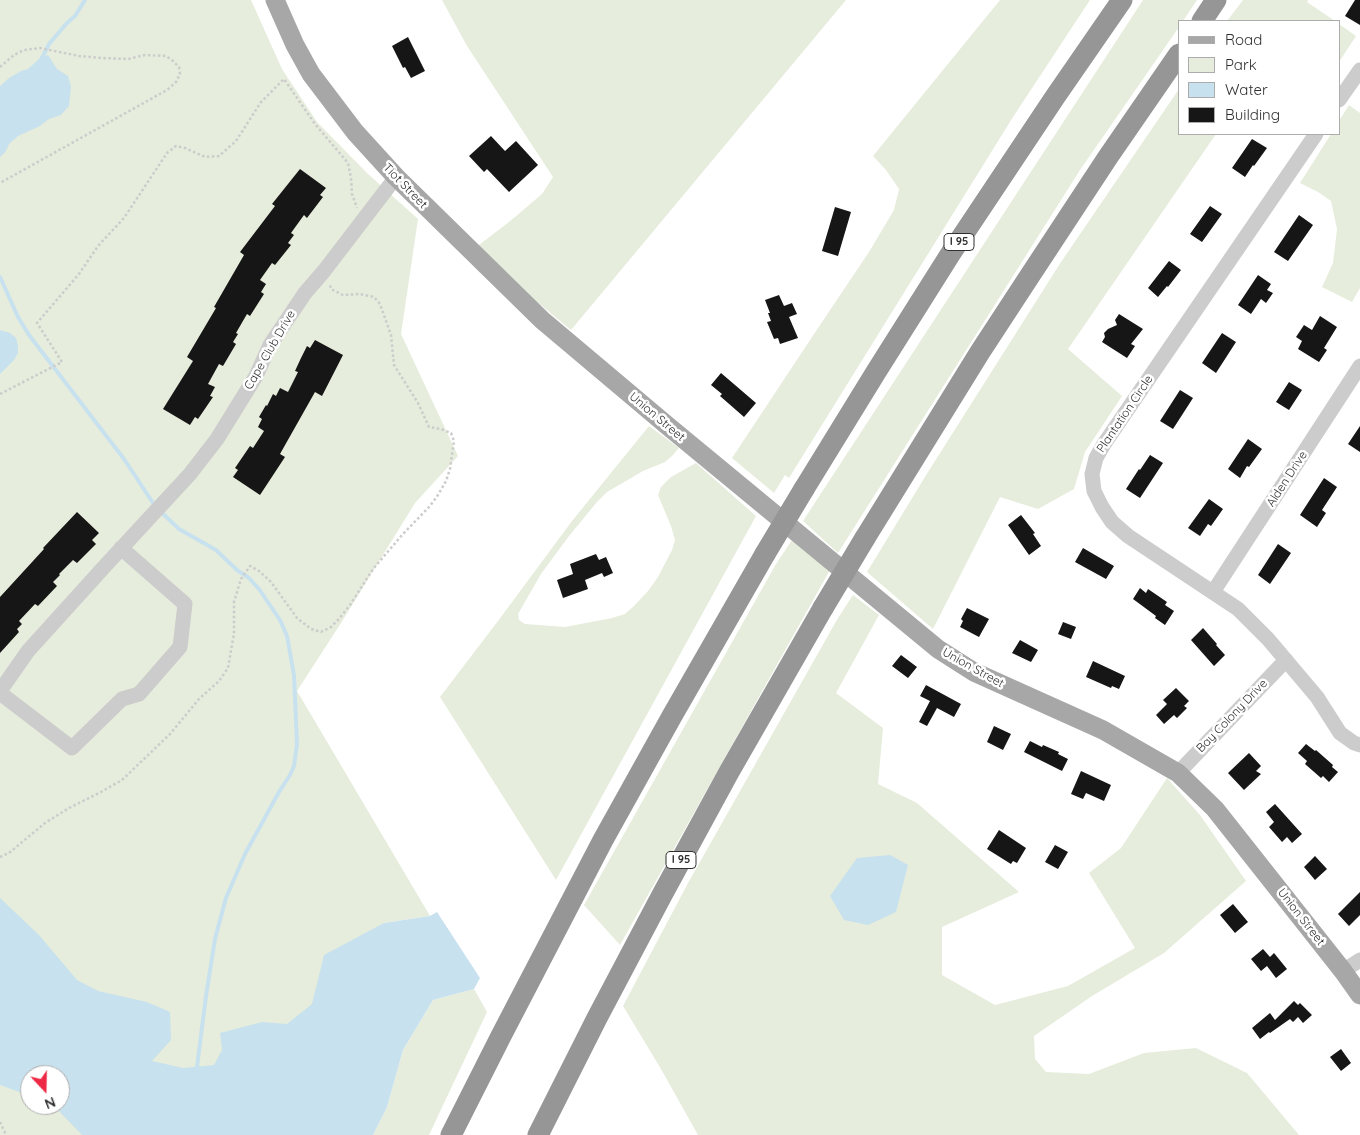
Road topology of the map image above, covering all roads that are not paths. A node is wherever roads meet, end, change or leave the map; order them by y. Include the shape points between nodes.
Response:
1 (275, 0) edge
2 (1122, 0) edge
3 (1216, 0) edge
4 (1203, 20) edge
5 (1178, 55) edge
6 (1360, 70) edge
7 (1340, 99) edge
8 (1315, 135) edge
9 (396, 177) junction
10 (570, 344) joint
11 (1360, 366) edge
12 (121, 548) junction
13 (1214, 592) junction
14 (1286, 660) junction
15 (0, 692) edge
16 (1360, 745) edge
17 (1178, 772) junction
18 (1360, 960) edge
19 (1343, 971) junction
20 (1360, 995) edge
21 (451, 1135) edge
22 (538, 1135) edge

1 - 9 main road, Tiot Street via 311,74 355,132
2 - 21 highway, I 95, bridge via 956,245 765,554 603,840
3 - 4 highway
5 - 22 highway, I 95, bridge via 1011,304 822,608 667,887
6 - 7 street
8 - 13 street, Plantation Circle via 1109,436 1096,458 1092,474 1094,491 1112,522
9 - 10 main road, Tiot Street via 533,312
9 - 12 street, Cape Club Drive via 305,293 270,345 256,376 217,439 190,474
10 - 17 main road, Union Street via 938,649 983,676 1103,730
11 - 13 street, Alden Drive
12 - 15 street, Cape Club Drive via 28,651
12 - 15 street via 185,604 179,649 139,694 122,699 72,748
13 - 14 street, Plantation Circle via 1250,620
14 - 16 street, Plantation Circle via 1317,697 1340,733
14 - 17 street, Bay Colony Drive
17 - 19 main road, Union Street via 1215,809
18 - 19 street
19 - 20 main road, Union Street

